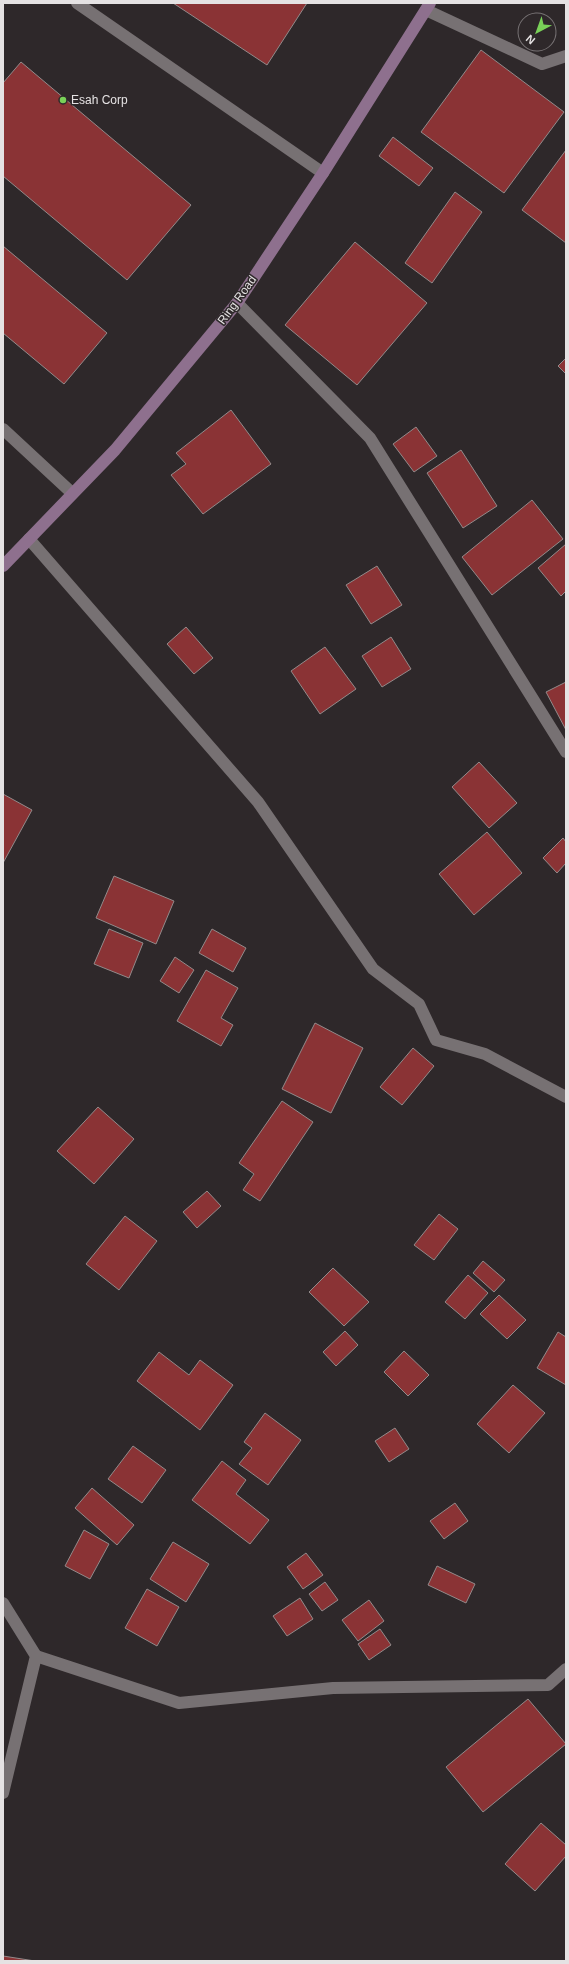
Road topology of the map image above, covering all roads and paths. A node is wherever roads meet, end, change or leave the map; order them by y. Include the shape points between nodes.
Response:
1 (77, 3) edge
2 (428, 6) edge
3 (566, 56) edge
4 (323, 173) junction
5 (237, 303) junction
6 (3, 429) edge
7 (72, 493) junction
8 (28, 539) junction
9 (3, 566) edge
10 (566, 752) edge
11 (566, 1097) edge
12 (3, 1603) edge
13 (36, 1656) junction
14 (566, 1669) edge
15 (3, 1793) edge

1 - 4 street
2 - 3 street via 542,64
2 - 4 main road, Ring Road
4 - 5 main road, Ring Road
5 - 7 main road, Ring Road via 115,450
5 - 10 street via 370,438
6 - 7 street
7 - 8 main road, Ring Road
8 - 9 main road, Ring Road
8 - 11 street via 258,802 372,969 419,1004 436,1040 485,1054
12 - 13 street
13 - 14 street via 179,1703 333,1688 548,1685
13 - 15 street

